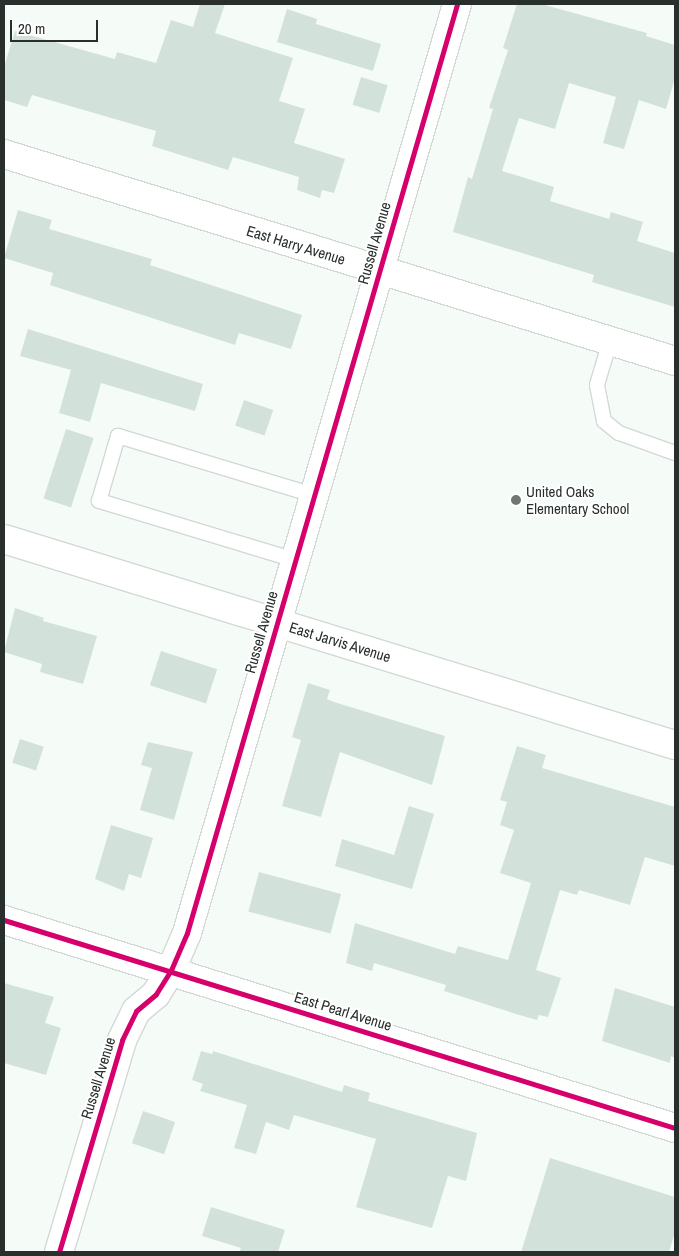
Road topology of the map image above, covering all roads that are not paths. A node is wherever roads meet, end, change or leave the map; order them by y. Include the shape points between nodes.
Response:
1 (457, 4) edge
2 (4, 154) edge
3 (379, 270) junction
4 (610, 341) junction
5 (675, 362) edge
6 (675, 453) edge
7 (314, 495) junction
8 (4, 539) edge
9 (295, 560) junction
10 (276, 623) junction
11 (675, 745) edge
12 (4, 920) edge
13 (171, 970) junction
14 (675, 1128) edge
15 (59, 1252) edge

1 - 3 street, Russell Avenue
2 - 3 street, East Harry Avenue
3 - 4 street, East Harry Avenue
3 - 7 street, Russell Avenue
4 - 5 street, East Harry Avenue
4 - 6 lane via 597,385 604,421 633,439
7 - 9 street, Russell Avenue
7 - 9 lane via 118,436 99,501
8 - 10 street, East Jarvis Avenue
9 - 10 street, Russell Avenue
10 - 11 street, East Jarvis Avenue
10 - 13 street, Russell Avenue via 187,933
12 - 13 street, East Pearl Avenue
13 - 14 street, East Pearl Avenue
13 - 15 street, Russell Avenue via 156,994 136,1011 122,1040

